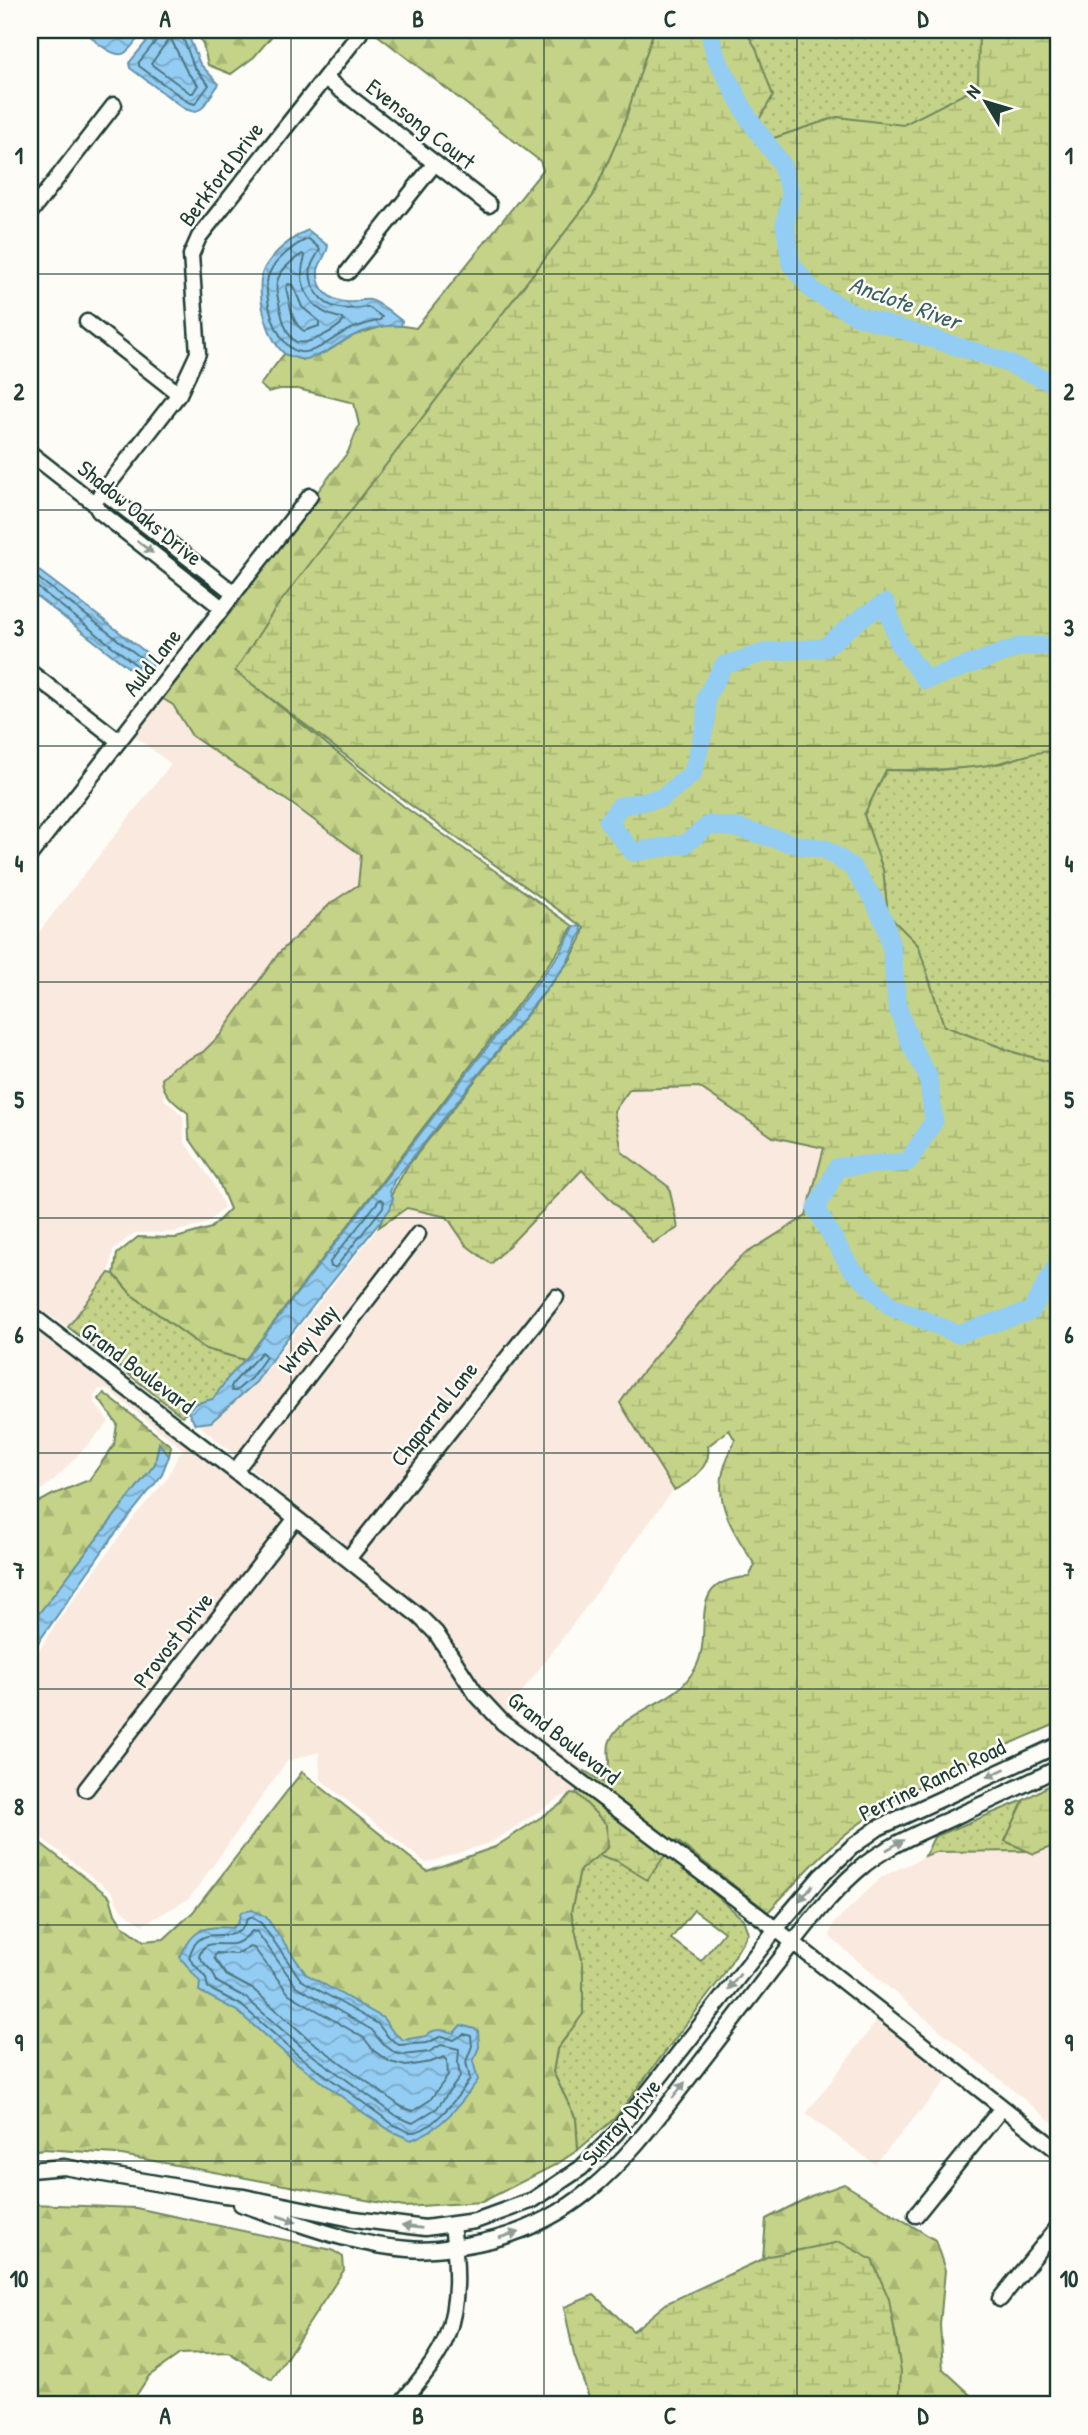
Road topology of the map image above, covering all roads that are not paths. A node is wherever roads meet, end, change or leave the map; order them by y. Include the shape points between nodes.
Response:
1 (360, 33) dead end
2 (325, 78) junction
3 (114, 105) dead end
4 (435, 163) junction
5 (489, 205) dead end
6 (30, 213) edge
7 (348, 272) dead end
8 (87, 322) dead end
9 (179, 394) junction
10 (30, 453) edge
11 (310, 496) dead end
12 (98, 497) junction
13 (234, 593) junction
14 (222, 608) junction
15 (32, 678) edge
16 (119, 741) junction
17 (30, 855) edge
18 (418, 1234) dead end
19 (556, 1297) dead end
20 (30, 1314) edge
21 (234, 1471) junction
22 (296, 1518) junction
23 (348, 1559) junction
24 (1058, 1745) edge
25 (1058, 1768) edge
26 (86, 1789) dead end
27 (776, 1928) junction
28 (794, 1942) junction
29 (1002, 2108) junction
30 (1058, 2151) edge
31 (30, 2171) edge
32 (224, 2195) junction
33 (916, 2215) dead end
34 (452, 2225) junction
35 (1058, 2227) edge
36 (455, 2246) junction
37 (1000, 2299) dead end
38 (400, 2405) edge

1 - 2 street, Berkford Drive
2 - 4 street, Evensong Court
2 - 9 street, Berkford Drive via 199,237 191,255 198,354
3 - 6 street
4 - 5 street, Evensong Court
4 - 7 street
8 - 9 street
9 - 12 street, Berkford Drive
10 - 12 street, Shadow Oaks Drive
11 - 13 street, Auld Lane
12 - 13 street, Shadow Oaks Drive
12 -> 14 street, Shadow Oaks Drive via 99,511
13 - 14 street, Auld Lane
14 - 16 street, Auld Lane
15 - 16 street
16 - 17 street, Auld Lane
18 - 21 street, Wray Way
19 - 23 street, Chaparral Lane
20 - 21 street, Grand Boulevard
21 - 22 street, Grand Boulevard
22 - 23 street, Grand Boulevard
22 - 26 street, Provost Drive
23 - 27 street, Grand Boulevard via 436,1633 476,1694 503,1723
24 -> 27 street, Perrine Ranch Road via 878,1828 821,1876
28 -> 25 street, Perrine Ranch Road via 858,1870 884,1851
27 - 28 street, Grand Boulevard
27 -> 34 street, Sunray Drive via 617,2133 581,2168 533,2200
28 - 29 street, Grand Boulevard
36 -> 28 street, Sunray Drive via 523,2230 581,2197 615,2169
29 - 30 street, Grand Boulevard
29 - 33 street
31 - 32 street, Sunray Drive via 64,2167
34 -> 32 street, Sunray Drive via 425,2228 347,2218
32 -> 36 street, Sunray Drive via 369,2245 425,2250
34 - 36 street
35 - 37 street
36 - 38 street via 454,2309 446,2340

